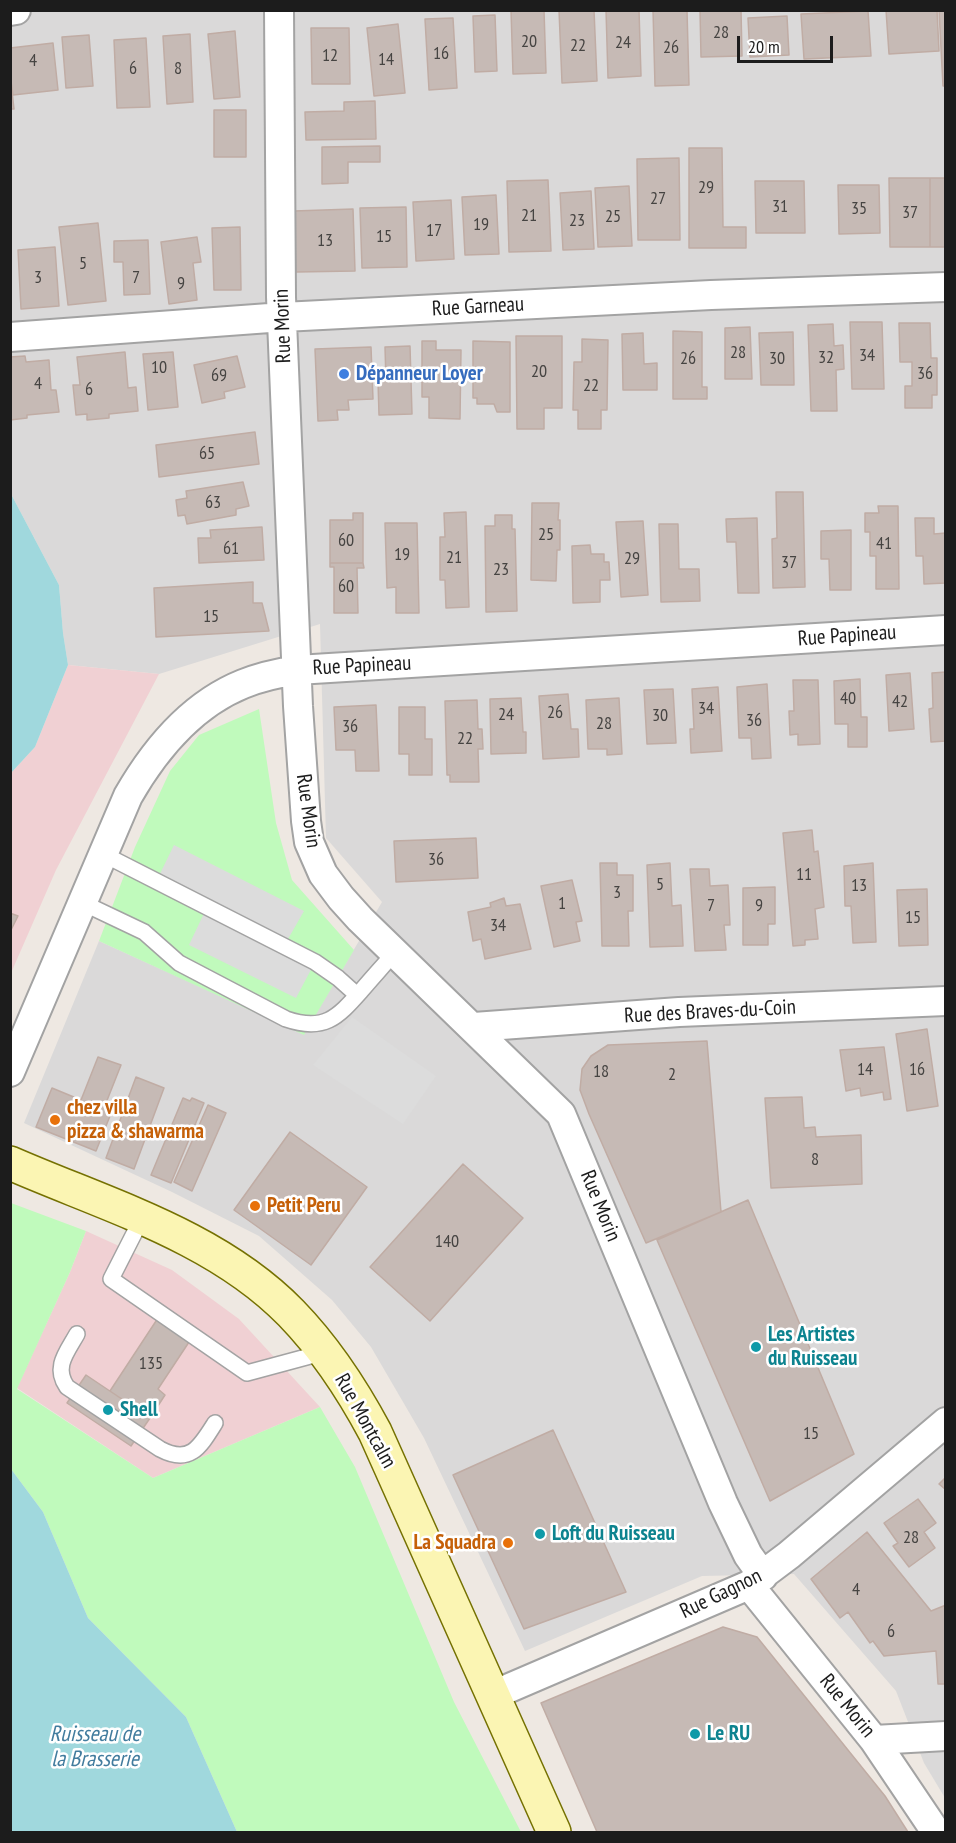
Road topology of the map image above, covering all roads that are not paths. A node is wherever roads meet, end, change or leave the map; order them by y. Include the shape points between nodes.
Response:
1 (16, 10) edge
2 (279, 10) edge
3 (10, 11) edge
4 (945, 287) edge
5 (282, 317) junction
6 (10, 337) edge
7 (945, 630) edge
8 (297, 670) junction
9 (103, 855) junction
10 (83, 903) junction
11 (395, 952) junction
12 (357, 995) junction
13 (945, 1001) edge
14 (474, 1027) junction
15 (10, 1072) edge
16 (10, 1163) edge
17 (142, 1218) junction
18 (77, 1334) dead end
19 (325, 1352) junction
20 (945, 1422) edge
21 (215, 1423) dead end
22 (756, 1580) junction
23 (493, 1695) junction
24 (945, 1736) edge
25 (874, 1740) junction
26 (554, 1833) edge
27 (936, 1833) edge

1 - 3 street
2 - 5 street, Rue Morin
4 - 5 street, Rue Garneau
5 - 6 street, Rue Garneau
5 - 8 street, Rue Morin
7 - 8 street, Rue Papineau
8 - 9 street, Rue Papineau via 262,677 224,692 185,720 138,778
8 - 11 street, Rue Morin via 309,842 332,886
9 - 10 street, Rue Papineau
9 - 12 lane via 315,962
10 - 12 lane via 144,932 179,963 286,1019 338,1024
10 - 15 street, Rue Papineau
11 - 12 lane
11 - 14 street, Rue Morin
13 - 14 street, Rue des Braves-du-Coin via 679,1012
14 - 22 street, Rue Morin via 561,1113
16 - 17 main road, Rue Montcalm
17 - 19 main road, Rue Montcalm via 209,1252 254,1281 290,1312
17 - 19 lane via 111,1279 247,1373
18 - 21 lane via 61,1363 62,1380 67,1387 160,1449 182,1456 193,1452
19 - 23 main road, Rue Montcalm via 355,1394 375,1432
20 - 22 street, Rue Gagnon
22 - 23 street, Rue Gagnon
22 - 25 street, Rue Morin
23 - 26 main road, Rue Montcalm
24 - 25 street
25 - 27 street, Rue Morin

